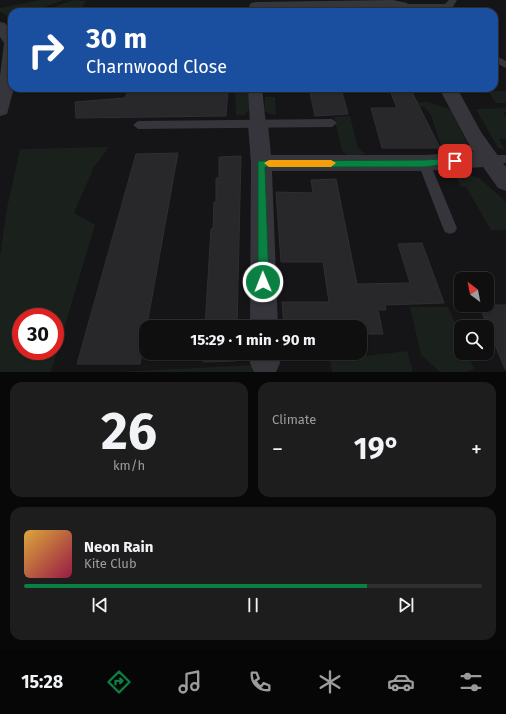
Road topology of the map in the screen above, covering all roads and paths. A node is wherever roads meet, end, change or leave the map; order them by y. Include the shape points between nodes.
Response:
1 (453, 0) edge
2 (256, 6) edge
3 (403, 6) edge
4 (367, 8) edge
5 (0, 26) edge
6 (8, 37) edge
7 (8, 77) edge
8 (255, 92) edge
9 (450, 92) edge
10 (0, 110) edge
11 (332, 123) dead end
12 (138, 125) dead end
13 (258, 125) junction
14 (496, 159) edge
15 (261, 163) junction
16 (424, 163) junction
17 (506, 182) edge
18 (450, 228) dead end
19 (264, 320) edge

1 - 3 lane via 450,5 445,6
2 - 4 street
3 - 4 street via 393,4
5 - 6 street
7 - 10 street
8 - 13 street
9 - 14 street via 457,107
11 - 13 lane
12 - 13 lane
13 - 15 street
14 - 16 street
14 - 17 street
15 - 16 street
15 - 19 street
16 - 18 lane

